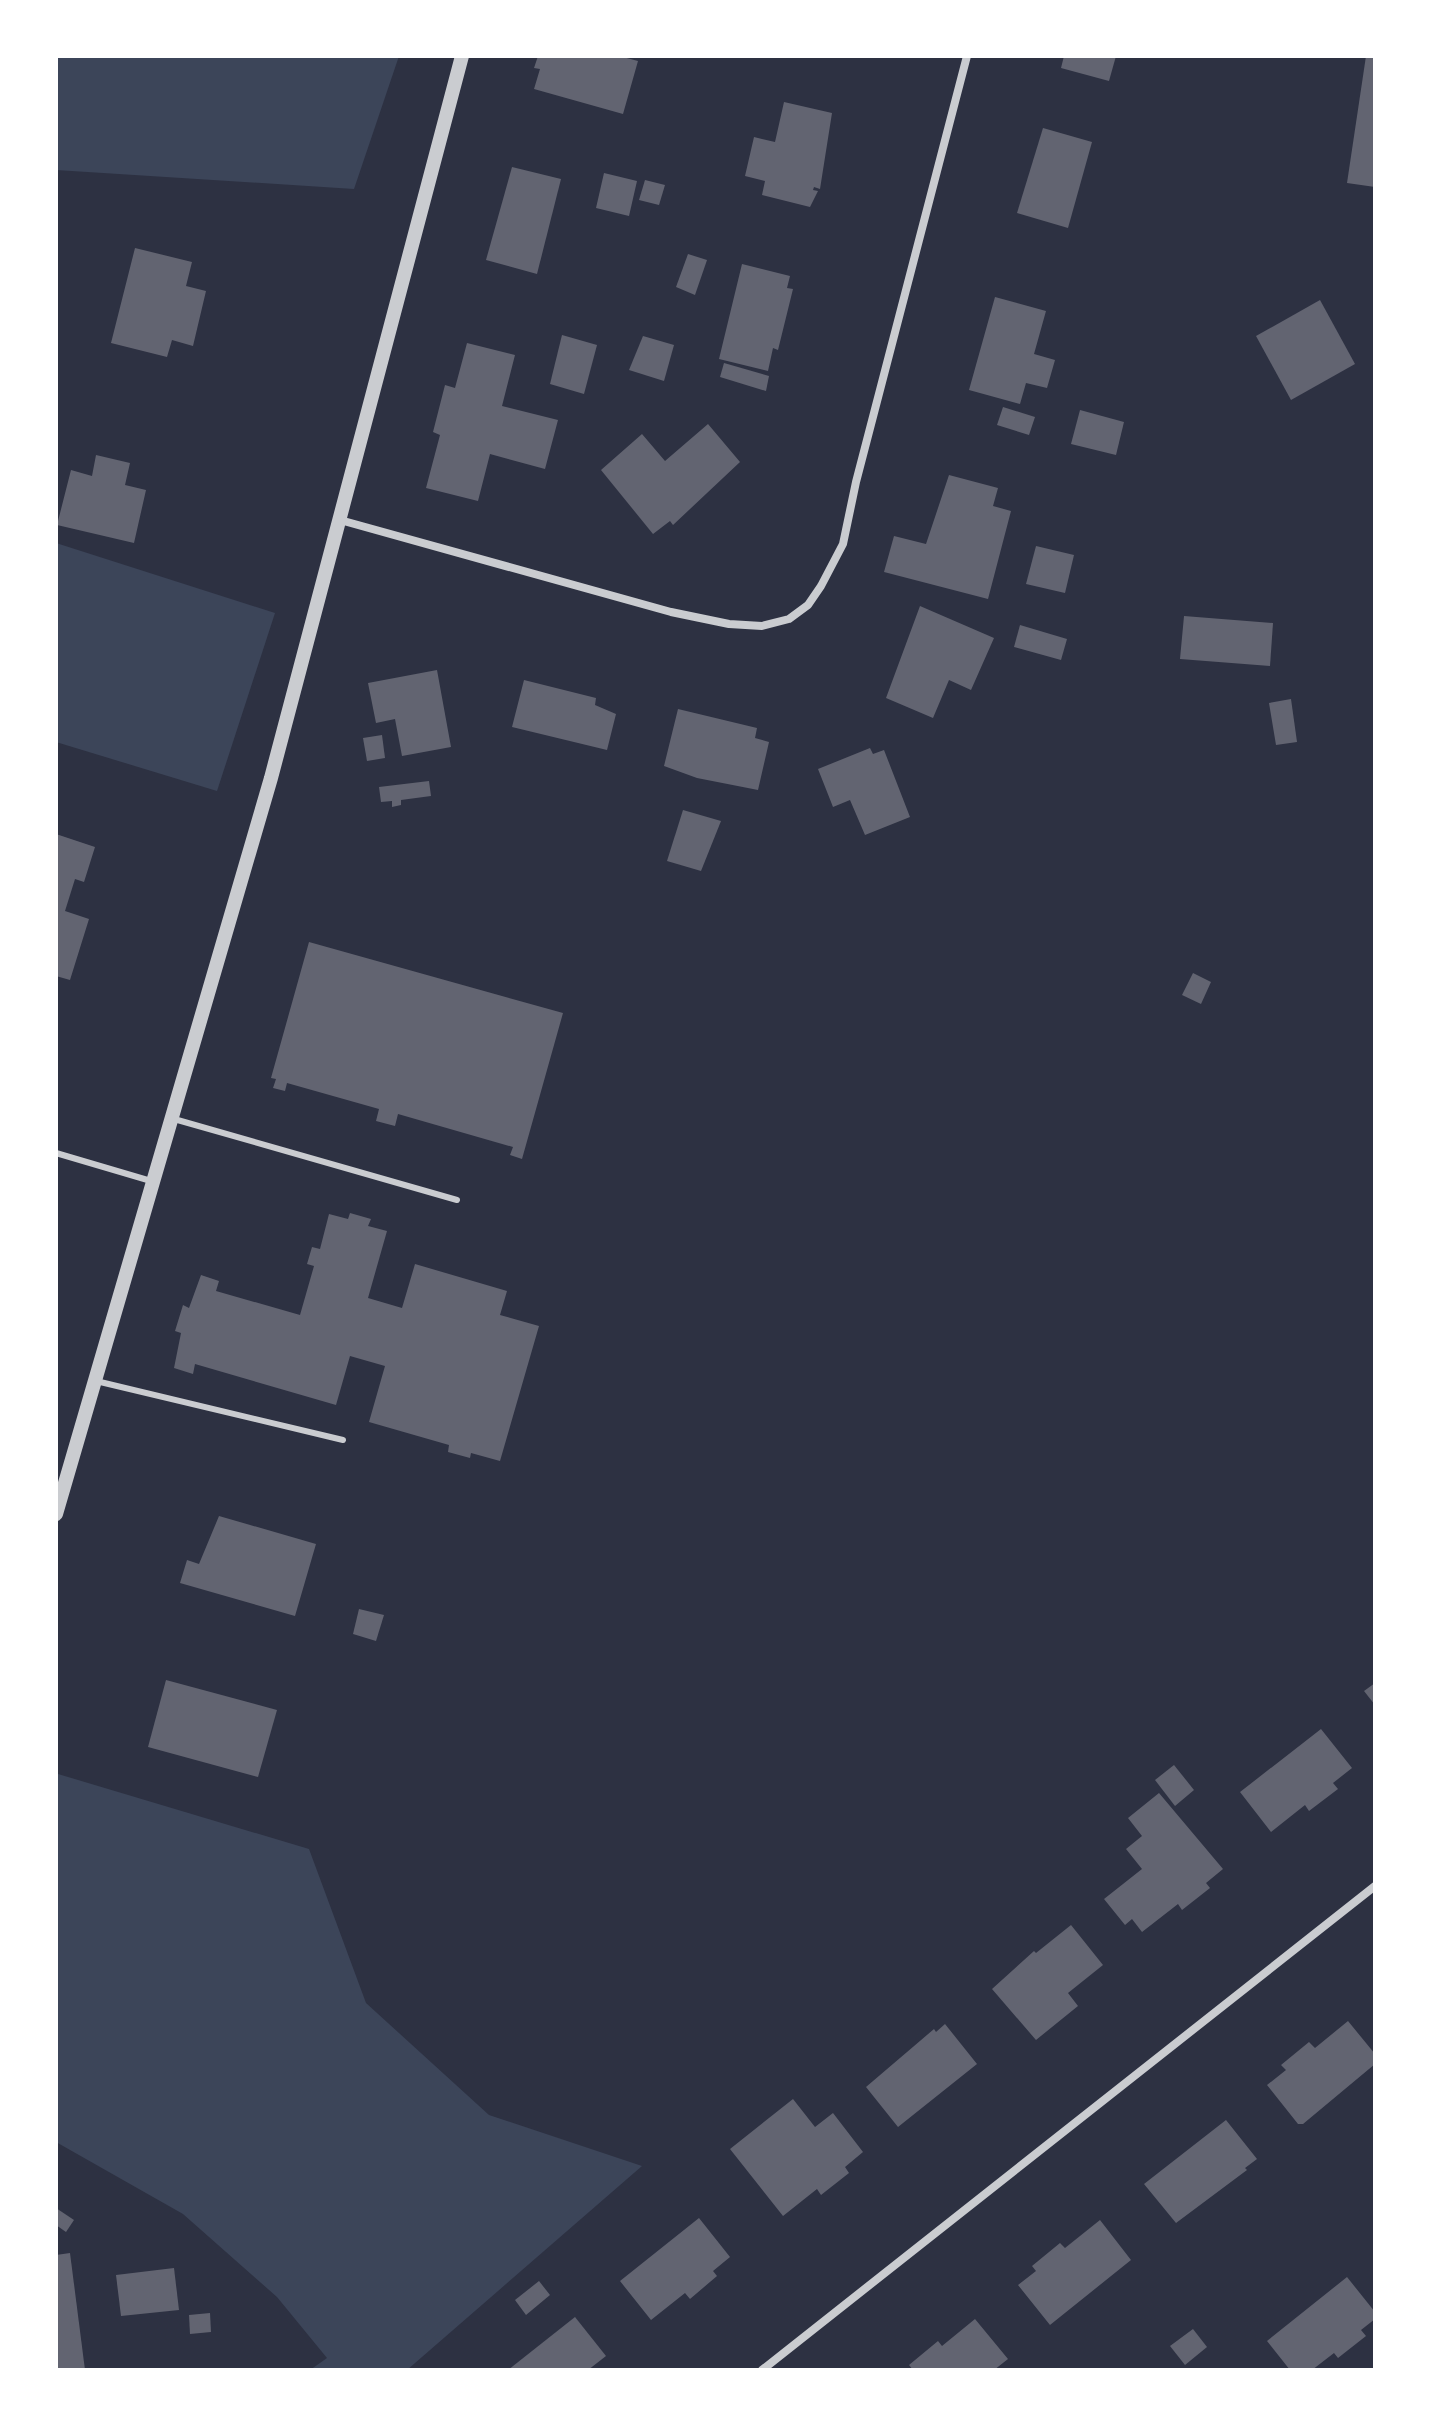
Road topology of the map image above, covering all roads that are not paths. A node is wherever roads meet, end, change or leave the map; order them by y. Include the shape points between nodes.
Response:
1 (462, 56) edge
2 (967, 56) edge
3 (340, 520) junction
4 (170, 1118) junction
5 (56, 1153) edge
6 (151, 1181) junction
7 (457, 1200) dead end
8 (92, 1380) junction
9 (343, 1440) dead end
10 (56, 1514) edge
11 (1375, 1886) edge
12 (762, 2370) edge

1 - 3 street
2 - 3 street via 843,544 808,605 789,619 762,626 729,624
3 - 4 street via 271,778
4 - 6 street
4 - 7 lane
5 - 6 lane
6 - 8 street
8 - 9 lane
8 - 10 street
11 - 12 street

